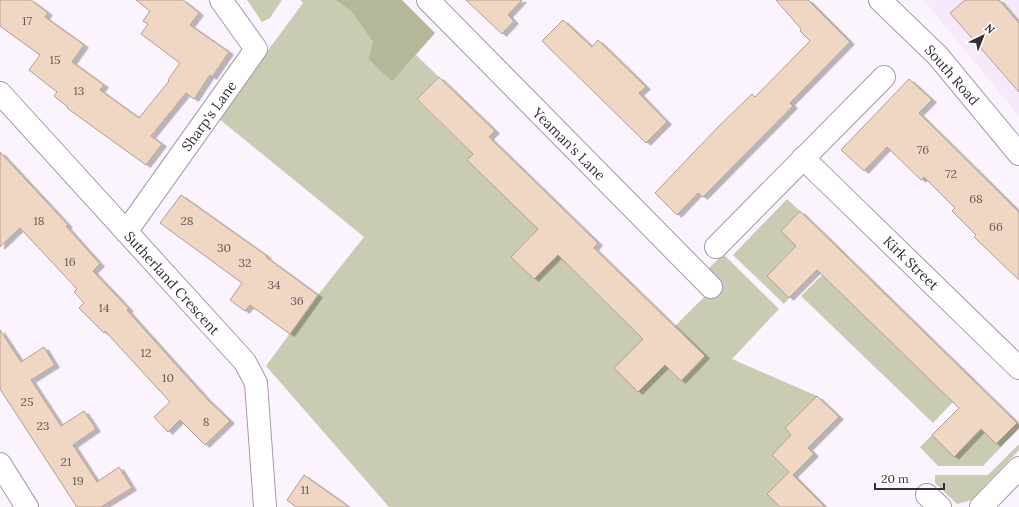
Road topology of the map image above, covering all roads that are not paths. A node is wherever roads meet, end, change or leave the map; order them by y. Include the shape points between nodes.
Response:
1 (221, 0) edge
2 (428, 0) edge
3 (880, 0) edge
4 (884, 77) dead end
5 (0, 93) edge
6 (1019, 154) edge
7 (803, 158) junction
8 (126, 232) junction
9 (716, 247) dead end
10 (711, 287) dead end
11 (1019, 368) edge
12 (0, 464) edge
13 (1019, 468) edge
14 (27, 507) edge
15 (265, 507) edge
16 (981, 507) edge

1 - 8 street, Sharp's Lane via 256,49
2 - 10 street, Yeaman's Lane
3 - 6 street, South Road via 938,56
4 - 7 street
5 - 8 street, Sutherland Crescent
7 - 9 street
7 - 11 street, Kirk Street
8 - 15 street, Sutherland Crescent via 244,362 256,383
12 - 14 street
13 - 16 street

